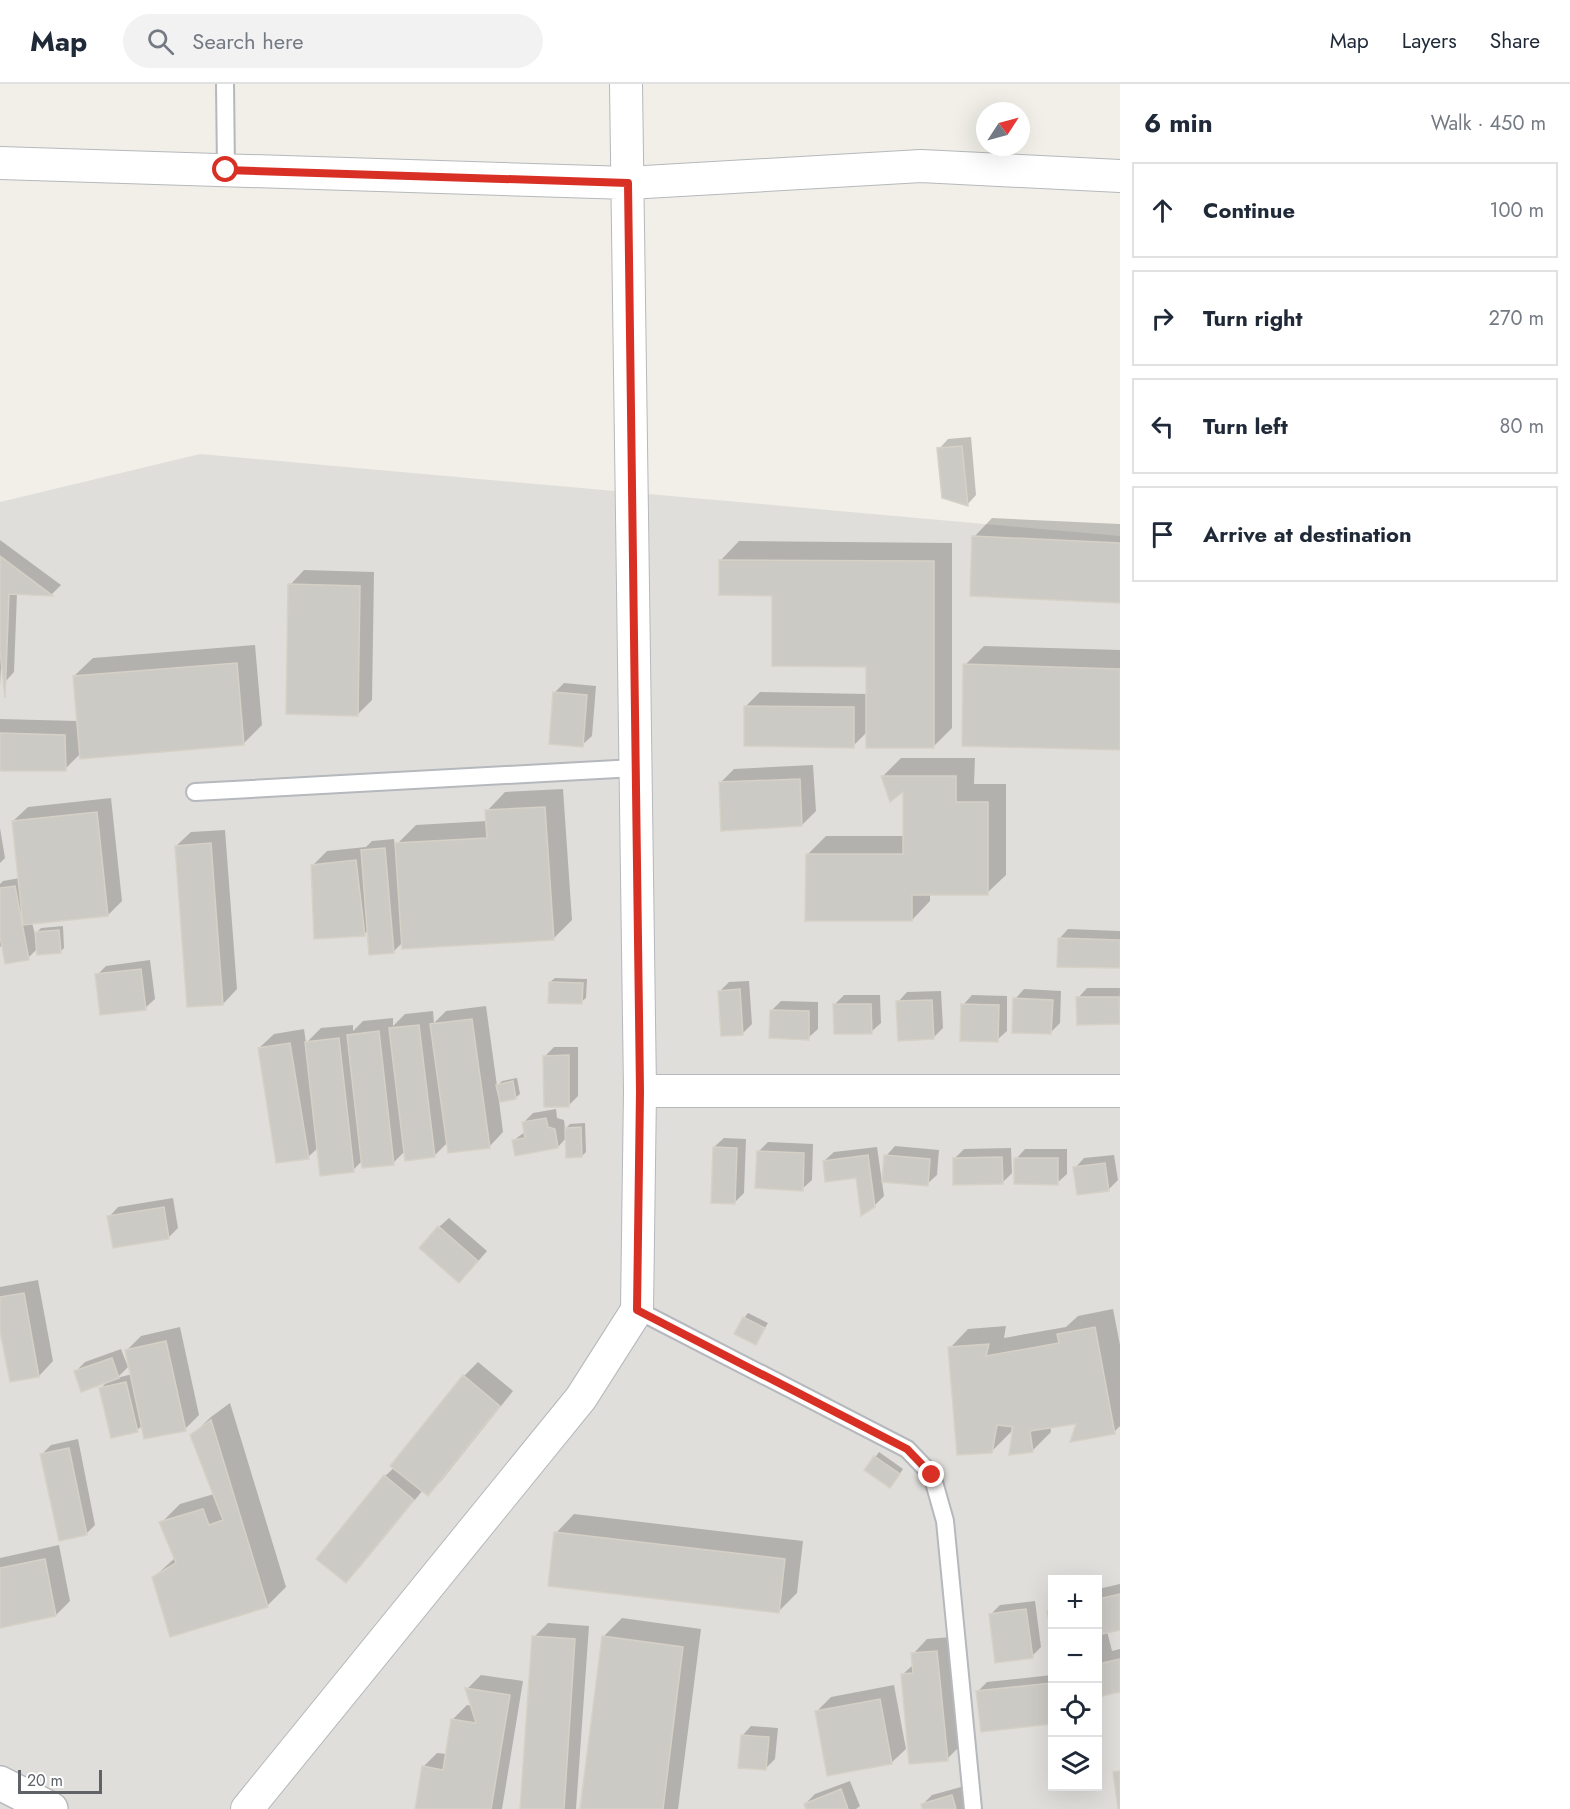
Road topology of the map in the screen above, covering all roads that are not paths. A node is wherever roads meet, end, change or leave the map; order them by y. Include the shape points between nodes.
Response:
1 (225, 84) edge
2 (626, 84) edge
3 (0, 163) edge
4 (226, 170) junction
5 (1120, 176) edge
6 (628, 183) junction
7 (635, 768) junction
8 (195, 792) dead end
9 (640, 1091) junction
10 (1120, 1091) edge
11 (637, 1310) junction
12 (0, 1783) edge
13 (51, 1809) edge
14 (248, 1809) edge
15 (973, 1809) edge

1 - 4 lane
2 - 6 street
3 - 4 street
4 - 6 street
5 - 6 street via 921,166
6 - 7 street
7 - 8 lane
7 - 9 street
9 - 10 street
9 - 11 street
11 - 14 street via 581,1398
11 - 15 lane via 907,1449 932,1475 945,1521
12 - 13 street

